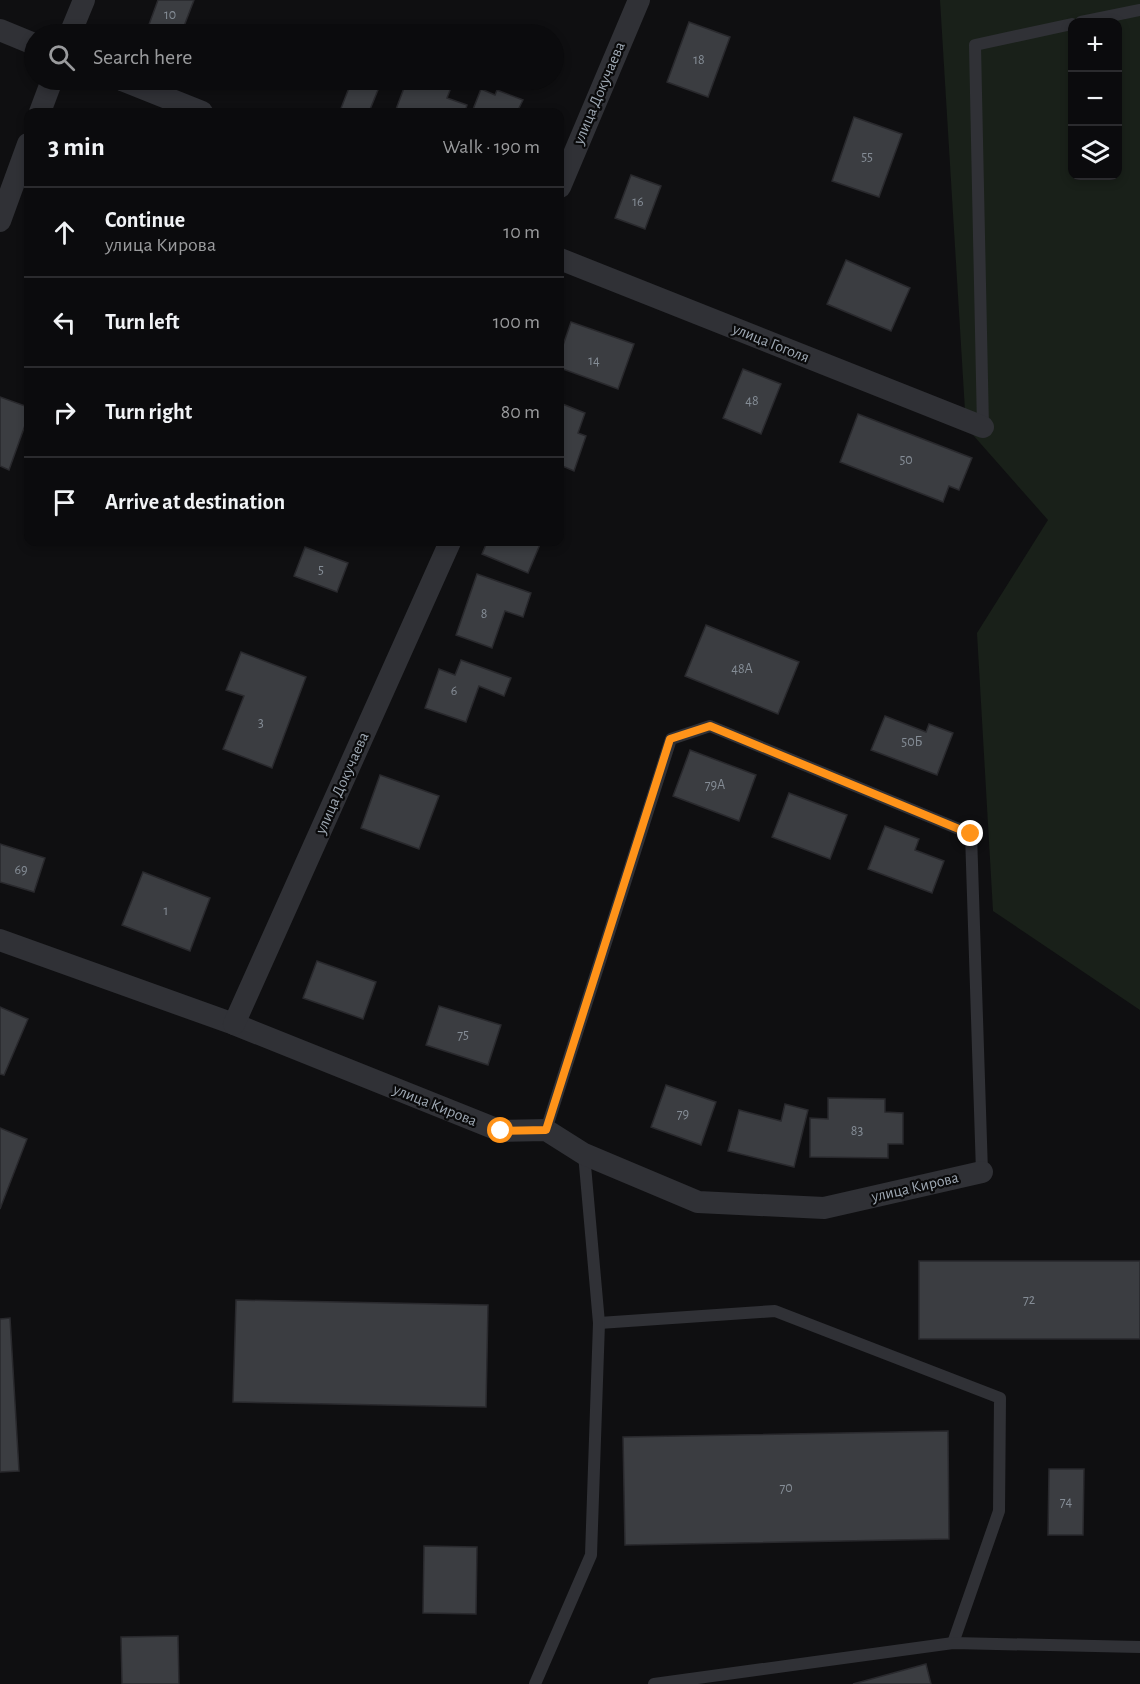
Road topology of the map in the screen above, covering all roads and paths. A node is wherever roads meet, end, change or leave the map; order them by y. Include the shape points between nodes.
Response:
1 (84, 0) edge
2 (639, 0) edge
3 (1140, 10) edge
4 (1101, 18) edge
5 (74, 24) edge
6 (1068, 25) edge
7 (0, 30) edge
8 (24, 40) edge
9 (48, 90) edge
10 (147, 90) edge
11 (42, 108) edge
12 (192, 108) edge
13 (24, 155) edge
14 (564, 178) edge
15 (0, 221) edge
16 (564, 261) edge
17 (983, 427) joint
18 (448, 546) edge
19 (0, 940) edge
20 (234, 1024) junction
21 (546, 1130) junction
22 (584, 1154) junction
23 (982, 1172) joint
24 (599, 1323) junction
25 (952, 1643) junction
26 (1140, 1647) edge
27 (535, 1684) edge
28 (654, 1684) edge

1 - 5 street
2 - 14 street, улица Докучаева
3 - 4 lane
6 - 17 lane via 975,45
7 - 8 street
9 - 11 street
10 - 12 street
13 - 15 street
16 - 17 street, улица Гоголя
18 - 20 street, улица Докучаева
19 - 20 street, улица Кирова
20 - 21 street, улица Кирова via 501,1131
21 - 22 street, улица Кирова
21 - 23 lane via 670,739 710,726 971,834
22 - 23 street, улица Кирова via 698,1202 824,1208
22 - 24 lane
24 - 25 lane via 775,1311 1000,1398 999,1511
24 - 27 lane via 591,1556
25 - 26 lane
25 - 28 lane

